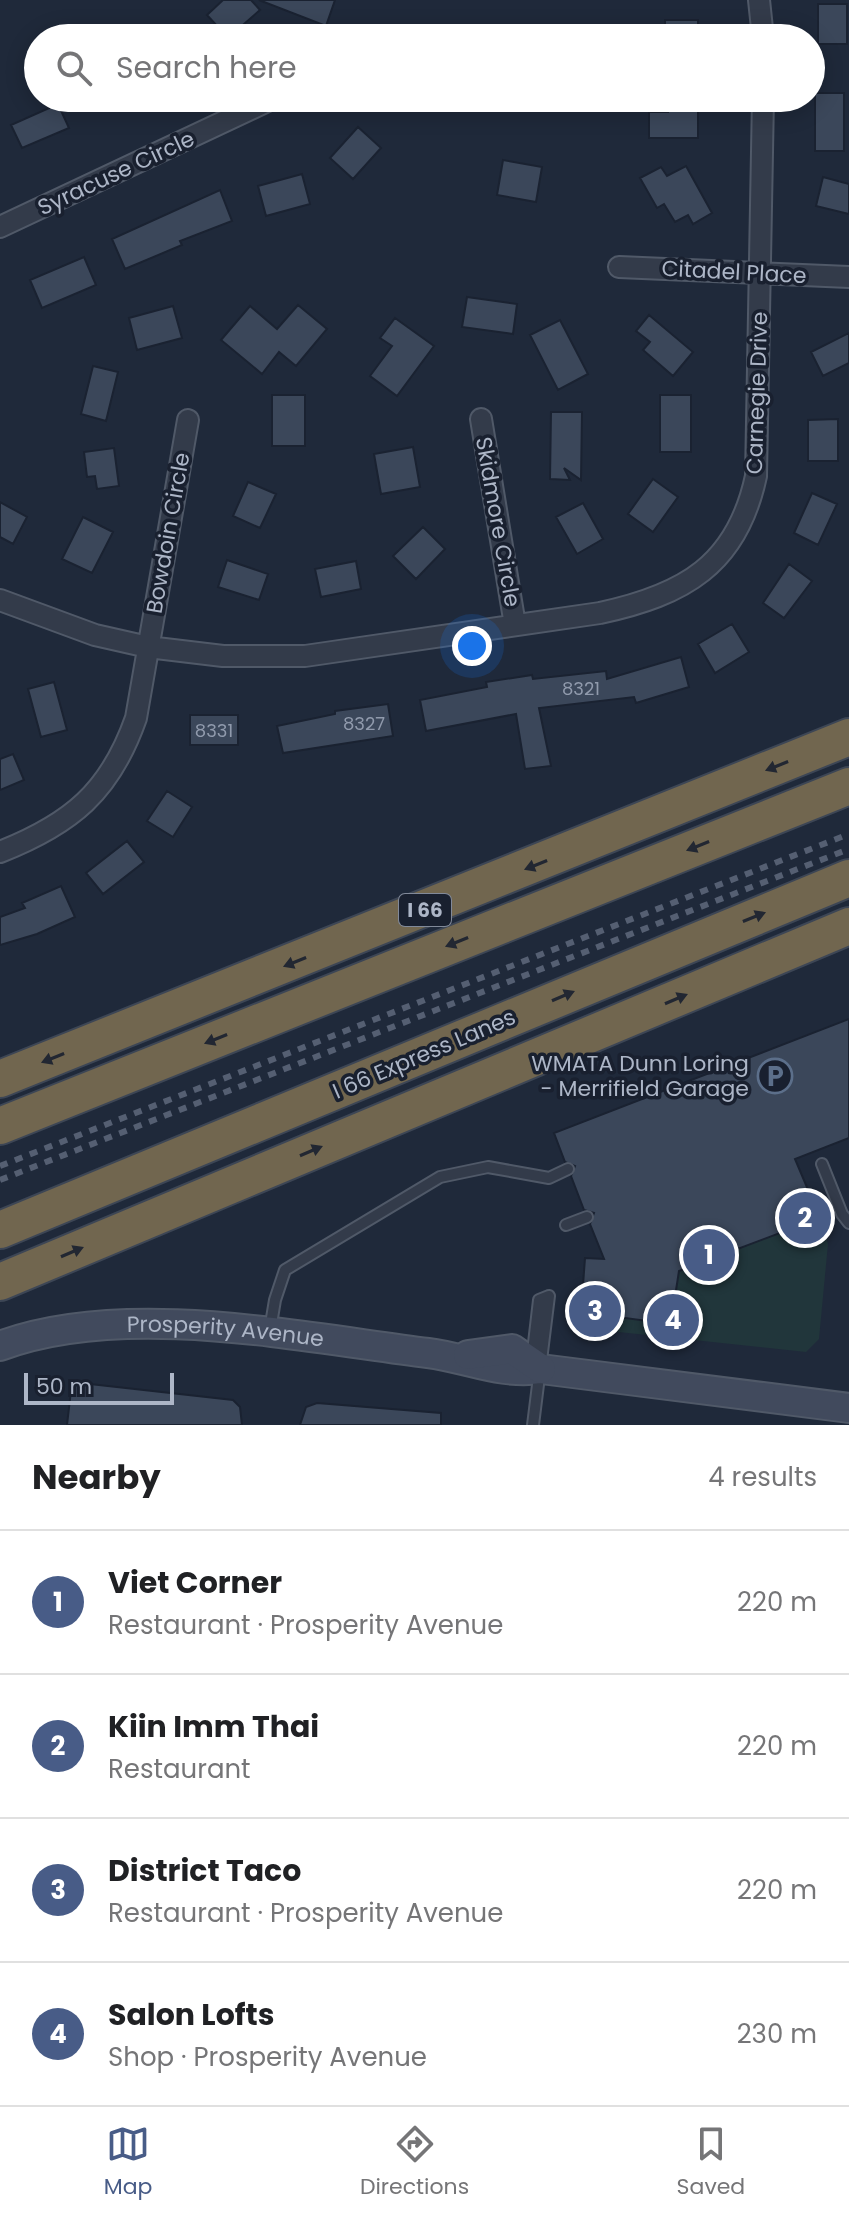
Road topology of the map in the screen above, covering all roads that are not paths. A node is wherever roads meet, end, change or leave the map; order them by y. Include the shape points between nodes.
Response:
1 (759, 0) edge
2 (762, 24) edge
3 (244, 112) edge
4 (763, 112) edge
5 (0, 227) edge
6 (619, 267) dead end
7 (760, 274) junction
8 (849, 277) edge
9 (481, 419) dead end
10 (188, 420) dead end
11 (0, 600) edge
12 (515, 625) junction
13 (148, 647) junction
14 (849, 737) edge
15 (849, 786) edge
16 (0, 852) edge
17 (849, 878) edge
18 (849, 926) edge
19 (482, 1030) junction
20 (0, 1079) edge
21 (0, 1126) edge
22 (822, 1164) dead end
23 (568, 1169) dead end
24 (0, 1205) edge
25 (587, 1217) dead end
26 (849, 1223) edge
27 (566, 1225) dead end
28 (0, 1230) edge
29 (0, 1282) edge
30 (270, 1332) junction
31 (0, 1346) edge
32 (534, 1367) junction
33 (849, 1408) edge
34 (533, 1425) edge

1 - 2 street
3 - 5 street, Syracuse Circle
4 - 7 street, Carnegie Drive
6 - 7 street, Citadel Place
7 - 8 street, Citadel Place
7 - 12 street, Carnegie Drive via 756,476 749,509 729,545 707,569 663,595 600,613
9 - 12 street, Skidmore Circle
10 - 13 street, Bowdoin Circle
11 - 13 street, Carnegie Drive via 95,635
12 - 13 street, Carnegie Drive via 305,656 223,656
13 - 16 street, Bowdoin Circle via 136,718 103,783 60,825
14 -> 20 highway, I 66
15 -> 21 highway
19 -> 17 highway, I 66 Express Lanes
29 -> 18 highway
19 - 24 highway
19 - 28 highway, I 66 Express Lanes
22 - 26 lane
23 - 30 lane via 549,1178 488,1167 440,1177 285,1270
25 - 27 lane
30 - 31 main road, Prosperity Avenue via 111,1326
30 - 32 main road, Prosperity Avenue via 453,1357 510,1372
32 - 32 lane via 549,1296 539,1300 536,1312
32 - 33 main road, Prosperity Avenue
32 - 34 lane

